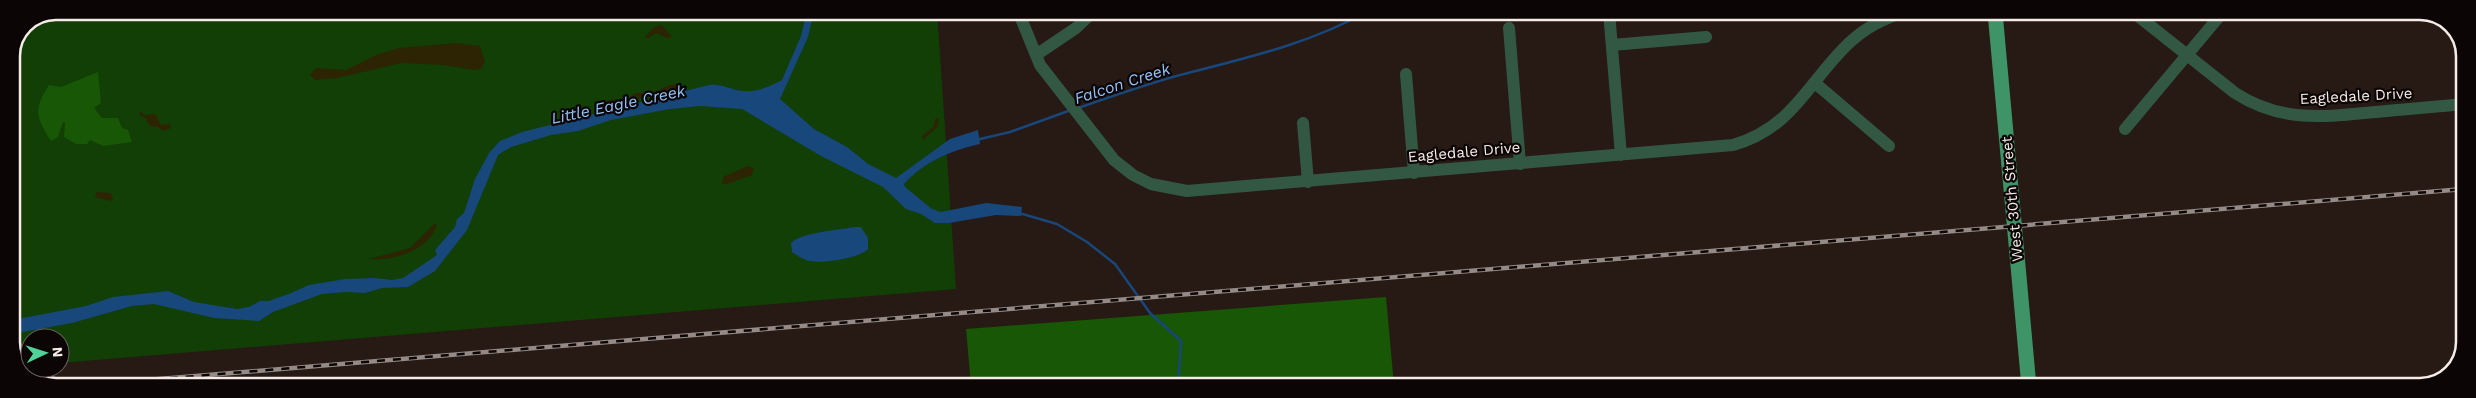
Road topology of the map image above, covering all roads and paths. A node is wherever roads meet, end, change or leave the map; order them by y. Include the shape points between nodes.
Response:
1 (1022, 20) edge
2 (1084, 20) edge
3 (1610, 20) edge
4 (1883, 20) edge
5 (1996, 20) edge
6 (2143, 20) edge
7 (2216, 20) edge
8 (1509, 28) dead end
9 (1706, 38) dead end
10 (1612, 45) junction
11 (2187, 54) junction
12 (1036, 55) junction
13 (1406, 74) dead end
14 (1815, 84) junction
15 (2456, 105) edge
16 (1303, 123) dead end
17 (2124, 128) dead end
18 (1889, 146) dead end
19 (1621, 155) junction
20 (1520, 164) junction
21 (1414, 173) junction
22 (1308, 182) junction
23 (2027, 378) edge

1 - 12 street, Eagledale Drive
2 - 12 street
3 - 10 street
4 - 14 street, Eagledale Drive via 1852,40
5 - 23 main road, West 30th Street
6 - 11 street, Eagledale Drive
7 - 11 street
8 - 20 street
9 - 10 street
10 - 19 street
11 - 15 street, Eagledale Drive via 2241,97 2286,114 2314,117
11 - 17 street
12 - 22 street, Eagledale Drive via 1079,118 1119,166 1136,177 1163,188 1195,191
13 - 21 street
14 - 18 street
14 - 19 street, Eagledale Drive via 1780,122 1748,140 1721,147
16 - 22 street
19 - 20 street, Eagledale Drive
20 - 21 street, Eagledale Drive
21 - 22 street, Eagledale Drive

